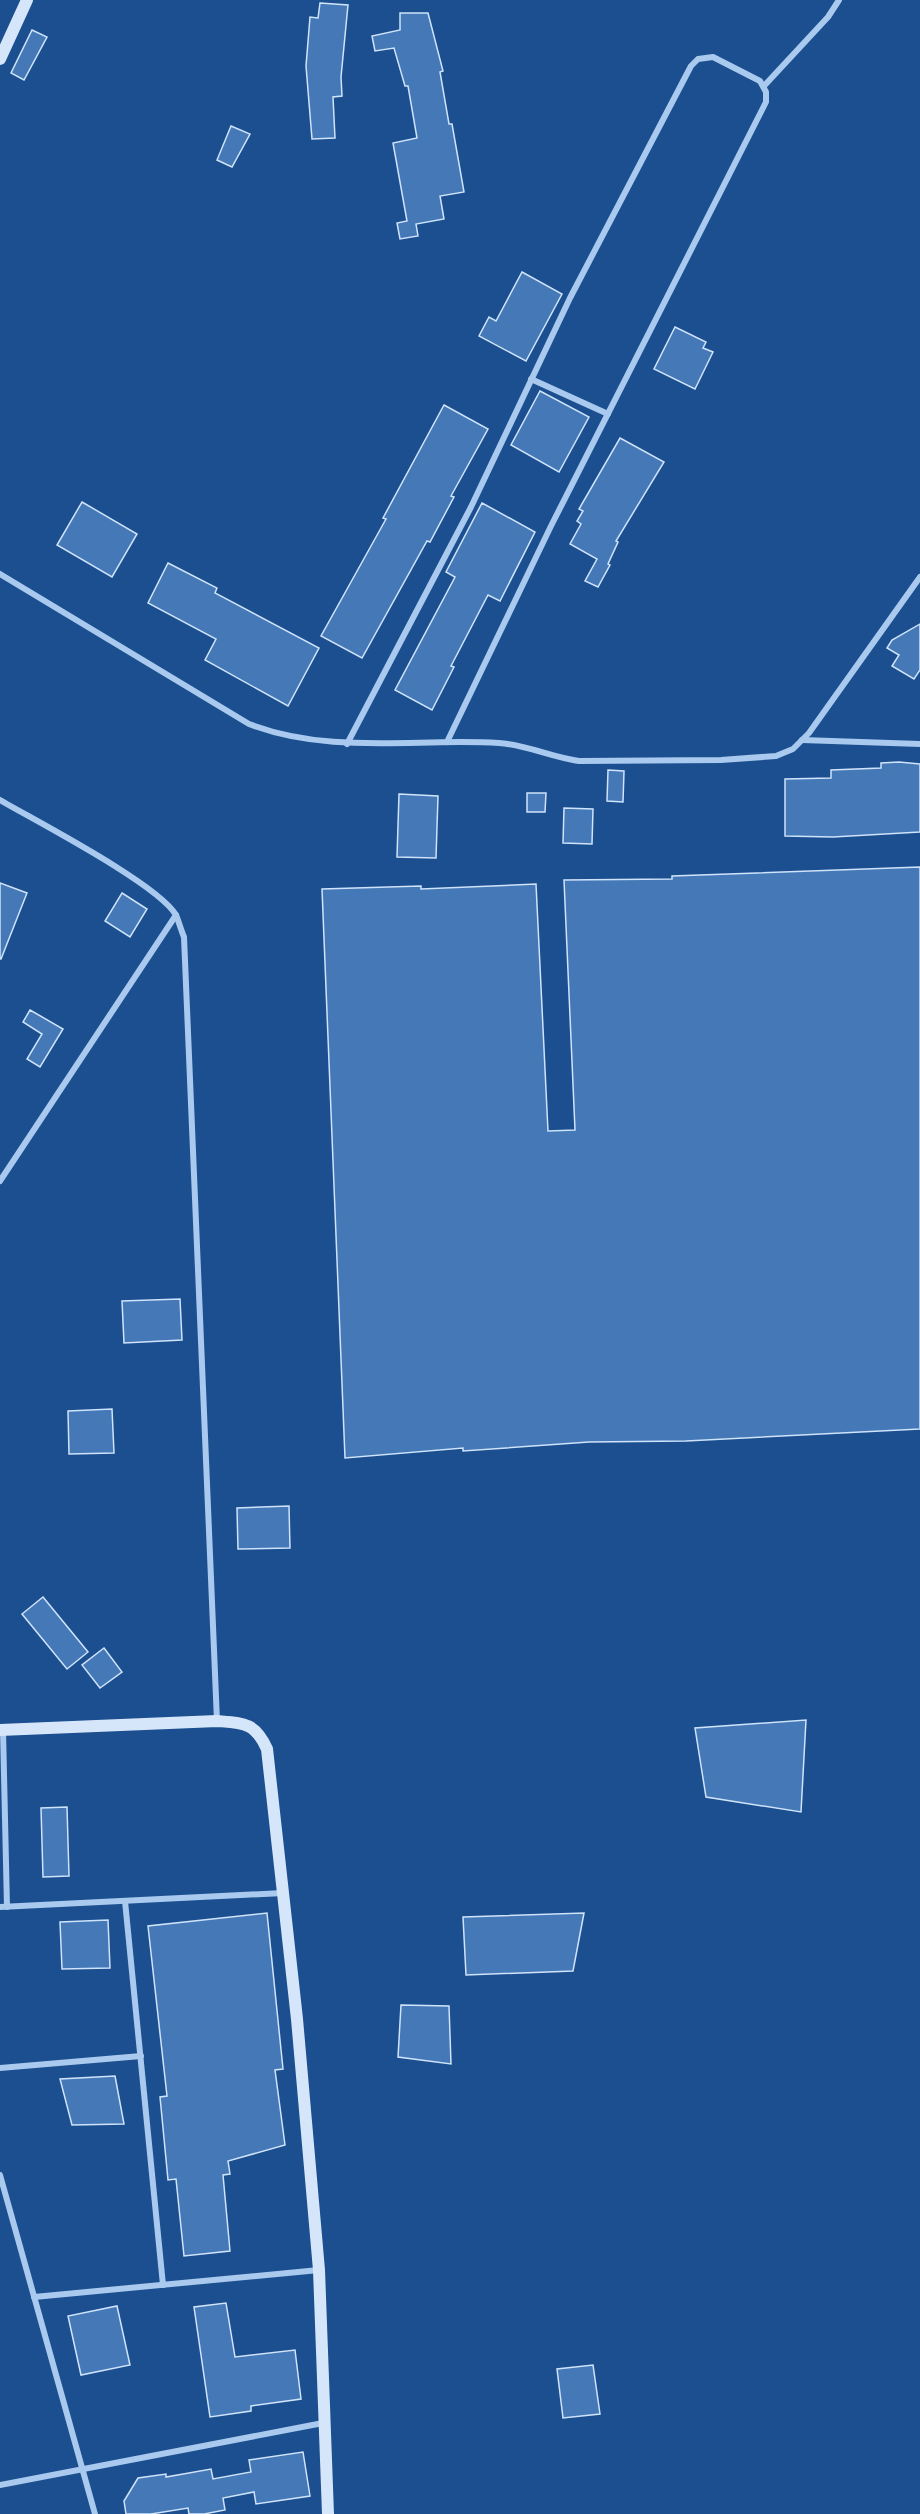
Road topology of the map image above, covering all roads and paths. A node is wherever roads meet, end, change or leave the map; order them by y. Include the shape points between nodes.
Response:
1 (27, 0) edge
2 (839, 0) edge
3 (0, 59) edge
4 (764, 86) junction
5 (531, 379) junction
6 (608, 414) junction
7 (0, 574) edge
8 (920, 577) edge
9 (802, 740) junction
10 (447, 742) junction
11 (347, 744) junction
12 (920, 744) edge
13 (0, 800) edge
14 (176, 915) junction
15 (0, 1181) edge
16 (217, 1721) junction
17 (2, 1730) edge
18 (283, 1893) junction
19 (125, 1901) junction
20 (4, 1907) edge
21 (141, 2056) junction
22 (0, 2068) edge
23 (0, 2175) edge
24 (319, 2270) junction
25 (163, 2285) junction
26 (34, 2297) junction
27 (323, 2423) junction
28 (83, 2468) junction
29 (0, 2485) edge
30 (95, 2514) edge
31 (328, 2514) edge

1 - 3 main road
2 - 4 street
4 - 5 street via 712,57 698,58 691,66
4 - 6 street via 766,102
5 - 6 street
5 - 11 street via 471,507
6 - 10 street
7 - 11 street via 249,724 304,740
8 - 9 street
9 - 10 street via 776,756 579,761 526,746
9 - 12 street
10 - 11 street
13 - 14 street via 136,881 160,897
14 - 15 street
14 - 16 street via 184,937
16 - 17 main road
16 - 18 main road via 243,1722 254,1728 267,1749
17 - 20 street
18 - 19 street
18 - 24 main road
19 - 20 street
19 - 21 street
21 - 22 street
21 - 25 street
23 - 26 street
24 - 25 street
24 - 27 main road
25 - 26 street
26 - 28 street
27 - 28 street
27 - 31 main road
28 - 29 street
28 - 30 street

